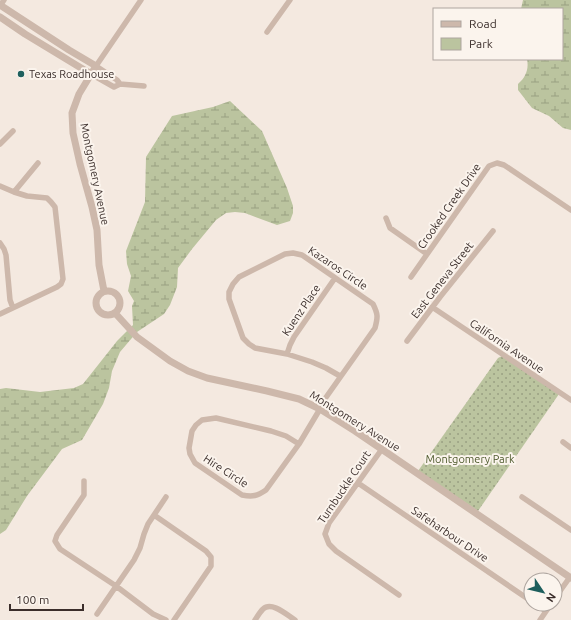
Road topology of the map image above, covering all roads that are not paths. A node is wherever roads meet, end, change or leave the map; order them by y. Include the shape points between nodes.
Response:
1 (4, 0) edge
2 (141, 0) edge
3 (290, 0) edge
4 (0, 5) edge
5 (2, 18) edge
6 (41, 32) junction
7 (267, 32) dead end
8 (96, 66) junction
9 (91, 74) junction
10 (120, 84) junction
11 (144, 86) dead end
12 (12, 131) dead end
13 (0, 144) edge
14 (38, 163) dead end
15 (0, 186) edge
16 (14, 192) junction
17 (571, 210) edge
18 (386, 218) dead end
19 (493, 231) dead end
20 (0, 243) edge
21 (427, 254) junction
22 (411, 277) dead end
23 (335, 278) junction
24 (104, 291) junction
25 (432, 307) junction
26 (13, 308) junction
27 (115, 313) junction
28 (0, 314) edge
29 (407, 341) dead end
30 (287, 354) junction
31 (340, 376) junction
32 (571, 400) edge
33 (320, 409) junction
34 (563, 442) dead end
35 (299, 444) junction
36 (571, 448) edge
37 (382, 449) junction
38 (84, 481) dead end
39 (358, 483) junction
40 (166, 497) dead end
41 (522, 497) dead end
42 (154, 515) junction
43 (571, 530) edge
44 (570, 578) edge
45 (116, 586) junction
46 (563, 587) edge
47 (399, 595) dead end
48 (523, 596) edge
49 (97, 614) dead end
50 (166, 620) edge
51 (174, 620) edge
52 (255, 620) edge
53 (295, 620) edge

1 - 4 street
2 - 8 street
3 - 7 street
4 - 6 street
5 - 6 street via 12,19 27,28
5 - 9 street
6 - 8 street
8 - 9 street, Montgomery Avenue
8 - 10 street
9 - 10 street via 114,87
9 - 24 street, Montgomery Avenue via 79,94 72,113 73,134 97,230 99,265
10 - 11 street
12 - 13 street
14 - 16 street
15 - 16 street
16 - 26 street via 47,198 52,202 63,279 57,287
17 - 21 street, Crooked Creek Drive via 504,165 497,163 489,166
18 - 21 street via 390,228
19 - 25 street, East Geneva Street
20 - 26 street via 6,256
21 - 22 street, Crooked Creek Drive
23 - 30 street, Kuenz Place via 294,337
23 - 30 street, Kazaros Circle via 302,255 294,253 285,254 239,277 233,284 229,299 243,338 255,348
23 - 31 street, Kazaros Circle via 373,304 378,318 375,328
24 - 27 street via 111,291 118,296 120,306
24 - 27 street via 97,297 96,308 102,314
25 - 29 street, East Geneva Street
25 - 32 street, California Avenue
26 - 28 street
27 - 33 street, Montgomery Avenue via 137,337 188,371 206,378 299,399
30 - 31 street, Kazaros Circle via 326,368
31 - 33 street, Kazaros Circle
33 - 35 street, Hire Circle
33 - 37 street, Montgomery Avenue
34 - 36 street
35 - 35 street, Hire Circle via 271,431 216,418 202,420 196,425 192,431 189,448 195,463 242,495 250,497 266,490
37 - 39 street, Turnbuckle Court
37 - 44 street, Montgomery Avenue
38 - 45 street via 84,495 55,541 60,548
39 - 47 street, Turnbuckle Court via 329,524 325,534 329,544 336,551
39 - 48 street, Safeharbour Drive
40 - 42 street
41 - 43 street
42 - 45 street via 134,560
42 - 51 street via 206,551 210,557 211,566
44 - 46 street
45 - 49 street
45 - 50 street via 153,614
52 - 53 street via 267,607 276,607

